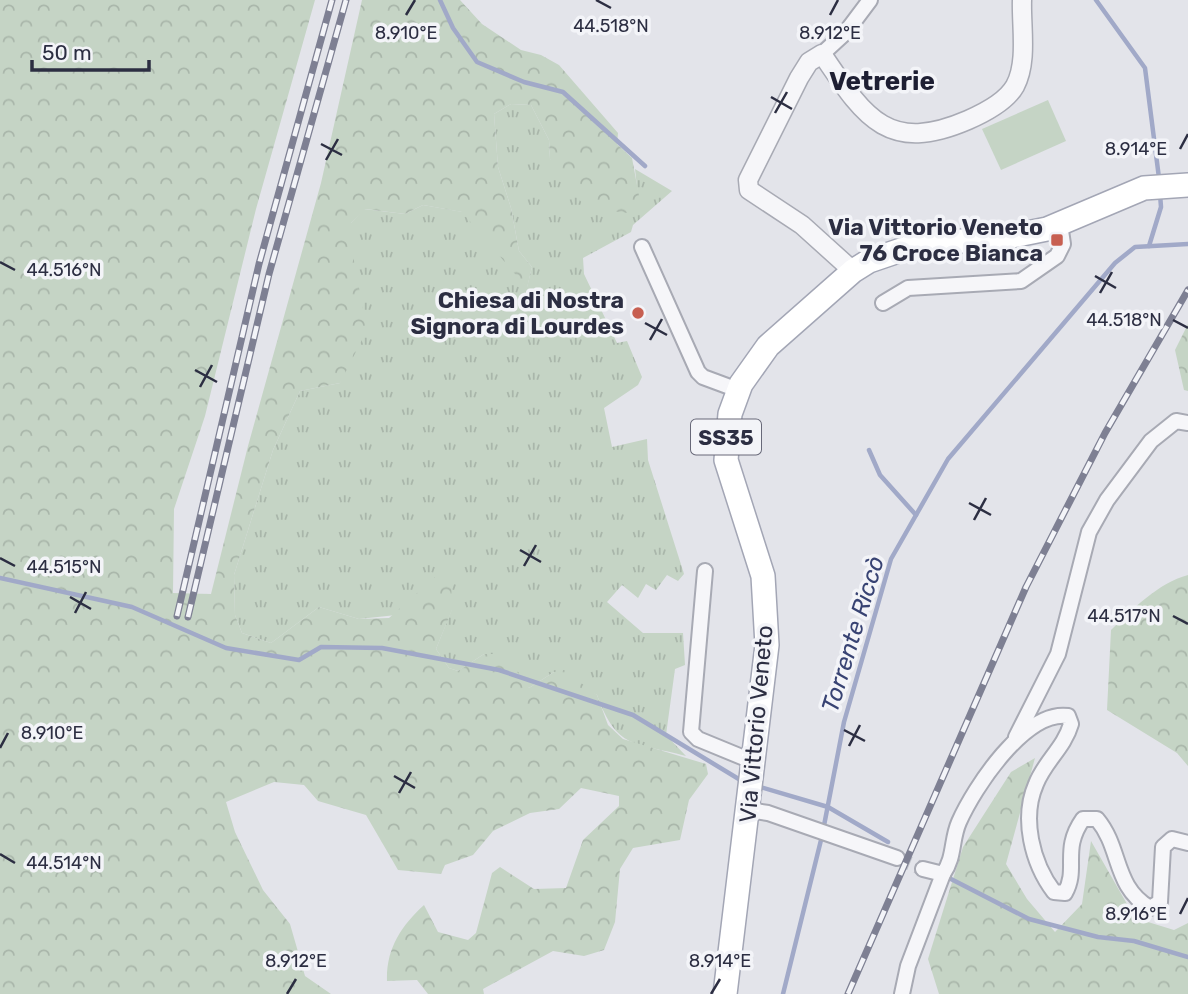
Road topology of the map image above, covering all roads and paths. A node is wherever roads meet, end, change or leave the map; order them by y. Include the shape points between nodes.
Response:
1 (870, 0) edge
2 (1022, 0) edge
3 (822, 54) junction
4 (1188, 185) edge
5 (1060, 224) junction
6 (642, 247) dead end
7 (853, 271) junction
8 (883, 303) dead end
9 (738, 390) junction
10 (1188, 423) edge
11 (705, 571) dead end
12 (1014, 740) junction
13 (754, 762) junction
14 (759, 812) junction
15 (1188, 843) edge
16 (897, 858) tunnel mouth
17 (923, 869) tunnel mouth
18 (943, 874) junction
19 (725, 994) edge
20 (902, 994) edge

1 - 3 street
2 - 3 street via 1020,71 1015,86 982,114 926,134 898,132 874,121
3 - 7 street via 809,62 799,78 748,180 749,190 802,225
4 - 5 main road, Via Vittorio Veneto / SS35 via 1144,188
5 - 7 main road, Via Vittorio Veneto / SS35 via 1012,236 913,246
5 - 8 street via 1063,244 1057,256 1021,281 908,288
6 - 9 street via 698,372
7 - 9 main road, Via Vittorio Veneto / SS35 via 768,346
9 - 13 main road, Via Vittorio Veneto / SS35 via 730,414 726,460 763,576 767,622
10 - 12 street via 1176,421 1151,441 1089,532 1058,654
11 - 13 street via 691,732
12 - 15 street via 1057,715 1068,716 1071,724 1066,741 1036,783 1027,816 1045,880 1054,892 1065,893 1070,885 1071,835 1083,819 1097,819 1108,833 1122,881 1150,908 1160,902 1163,847 1172,839
12 - 18 street via 958,823 951,862
13 - 14 main road, Via Vittorio Veneto / SS35
14 - 16 street
14 - 19 main road, Via Vittorio Veneto / SS35
17 - 18 street
18 - 20 street

